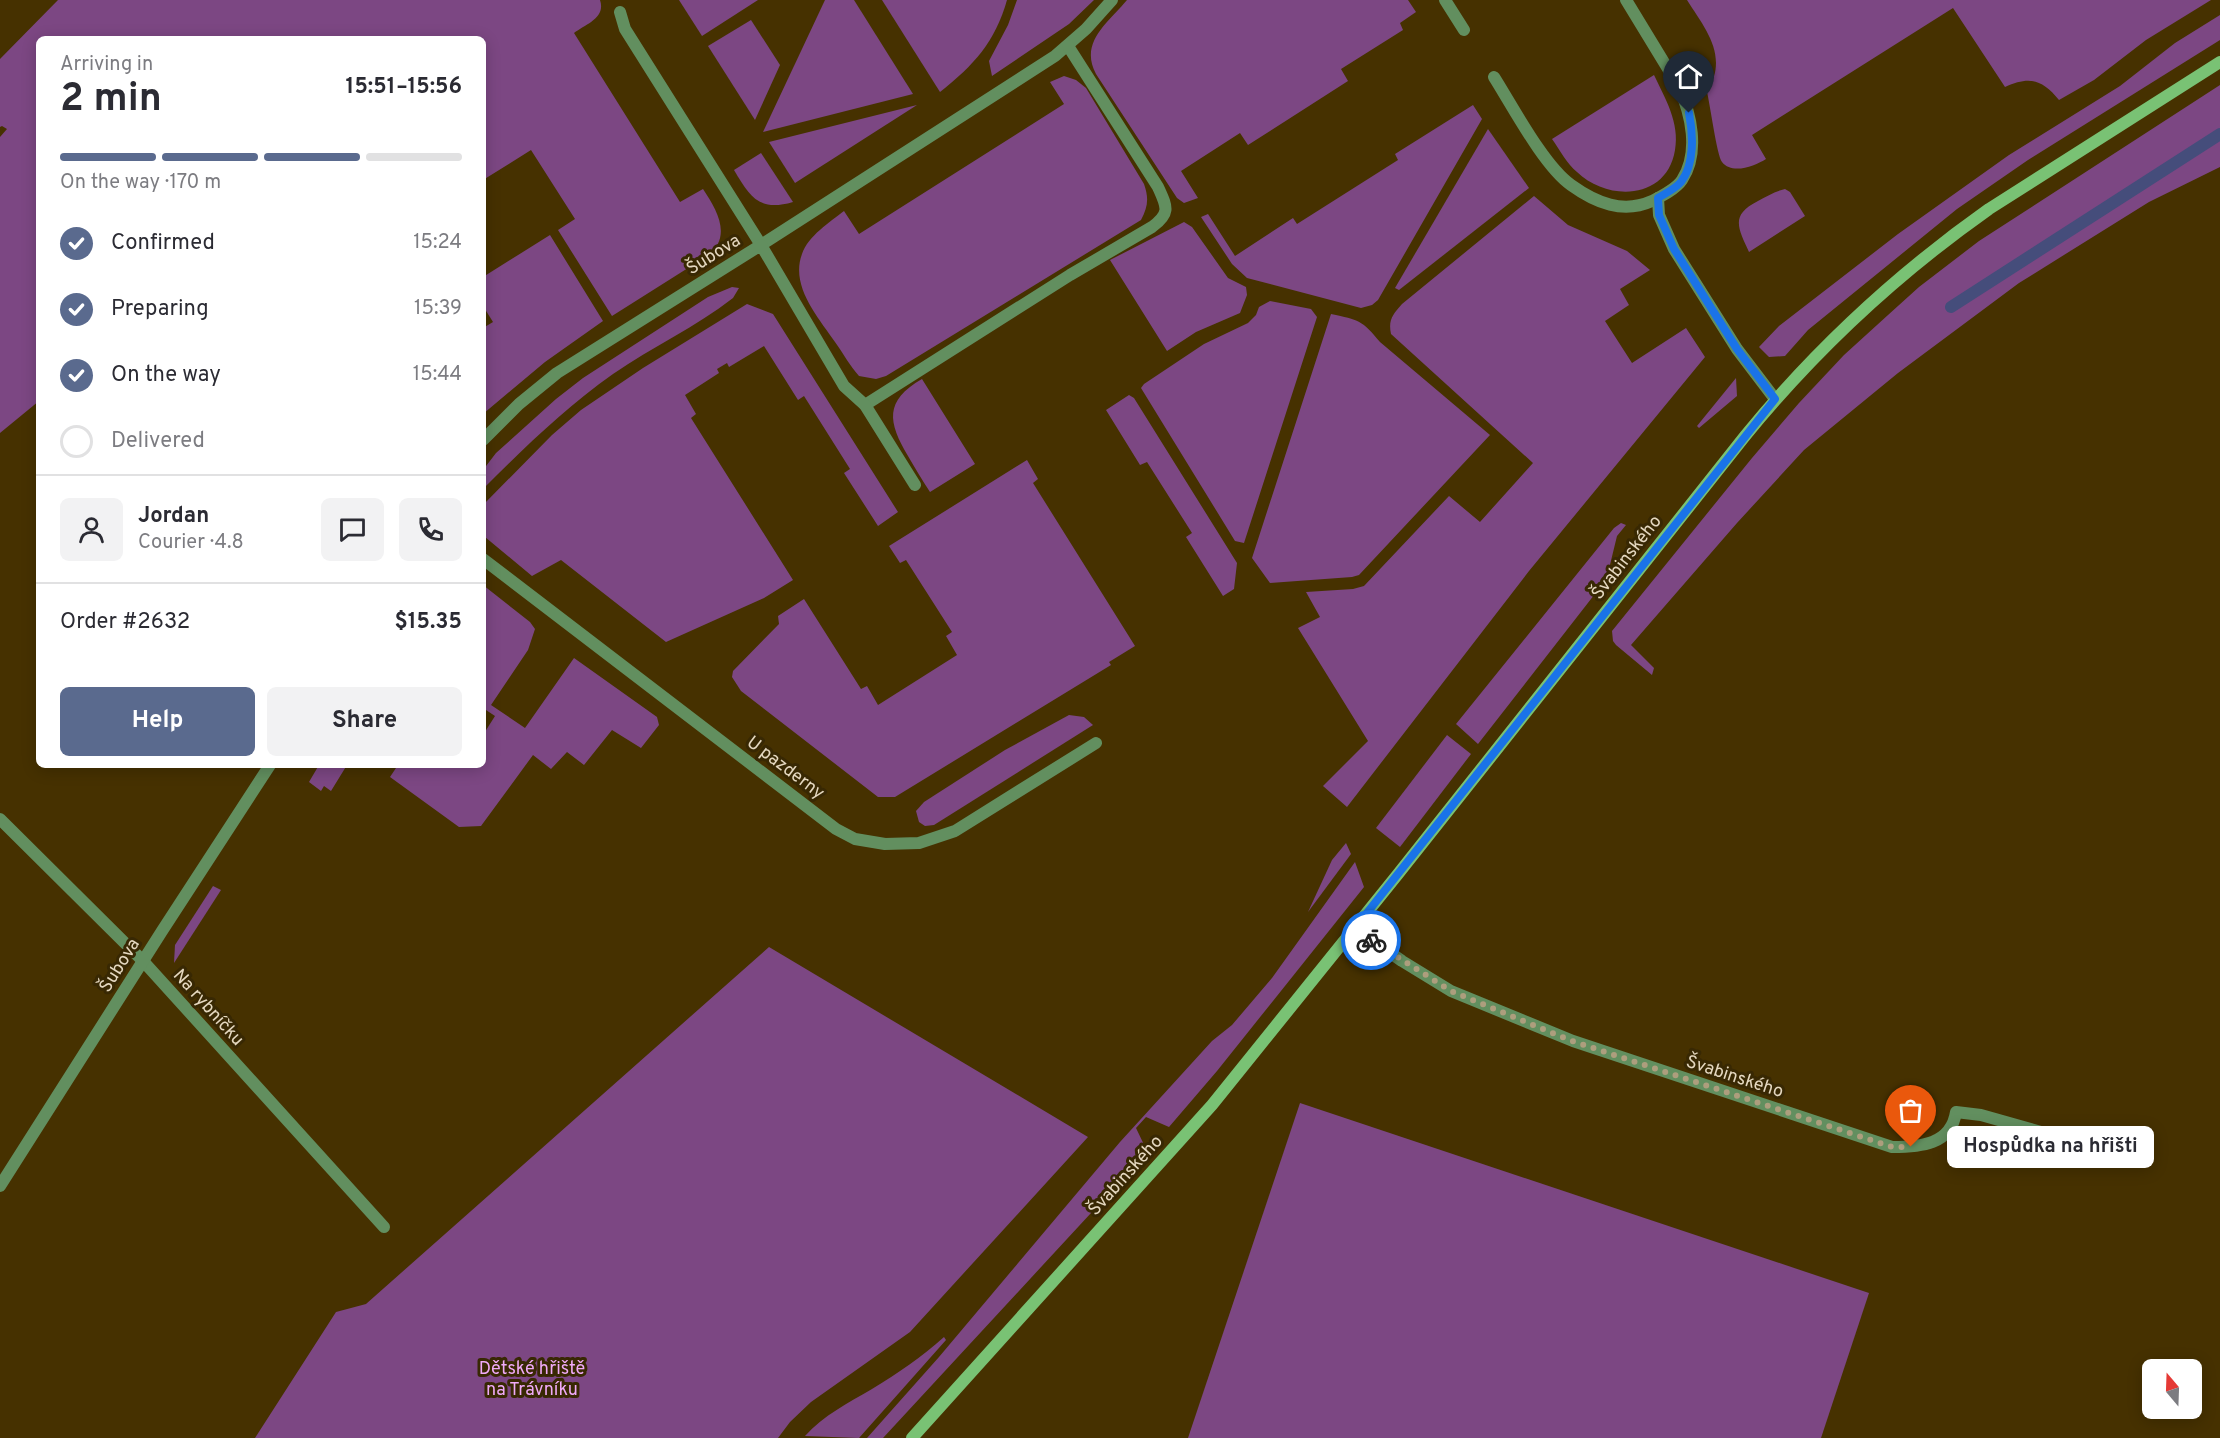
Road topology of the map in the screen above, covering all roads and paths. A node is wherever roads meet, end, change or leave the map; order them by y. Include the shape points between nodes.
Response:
1 (1112, 0) edge
2 (1445, 0) edge
3 (1626, 0) edge
4 (621, 12) dead end
5 (1464, 30) dead end
6 (1068, 46) junction
7 (2220, 62) edge
8 (1494, 77) dead end
9 (1658, 198) junction
10 (761, 246) junction
11 (1775, 399) junction
12 (865, 405) junction
13 (486, 437) edge
14 (915, 484) dead end
15 (486, 561) edge
16 (1096, 743) dead end
17 (268, 768) edge
18 (0, 819) edge
19 (1355, 928) junction
20 (143, 961) junction
21 (2108, 1151) dead end
22 (0, 1186) edge
23 (384, 1227) dead end
24 (912, 1438) edge

1 - 6 street
2 - 5 street
3 - 9 street via 1679,87 1691,124 1686,171 1681,182
4 - 10 street via 625,29
6 - 10 street
6 - 12 street via 1158,188 1165,202 1162,220
7 - 11 street, Švabinského via 1954,234 1844,326
8 - 9 street via 1539,148 1569,184 1616,207 1640,206
9 - 11 street via 1659,215 1674,249 1737,349
10 - 12 street, Šubova via 844,386
10 - 13 street, Šubova via 557,373
11 - 19 street, Švabinského
12 - 14 street, Šubova
15 - 16 street, U pazderny via 836,829 855,839 885,844 919,843 955,831
17 - 20 street, Šubova
18 - 20 street, Na rybníčku
19 - 21 street, Švabinského via 1451,991 1572,1041 1892,1147 1933,1142 1954,1125 1956,1112 1981,1115
19 - 24 street, Švabinského via 1212,1105
20 - 22 street, Šubova
20 - 23 street, Na rybníčku

